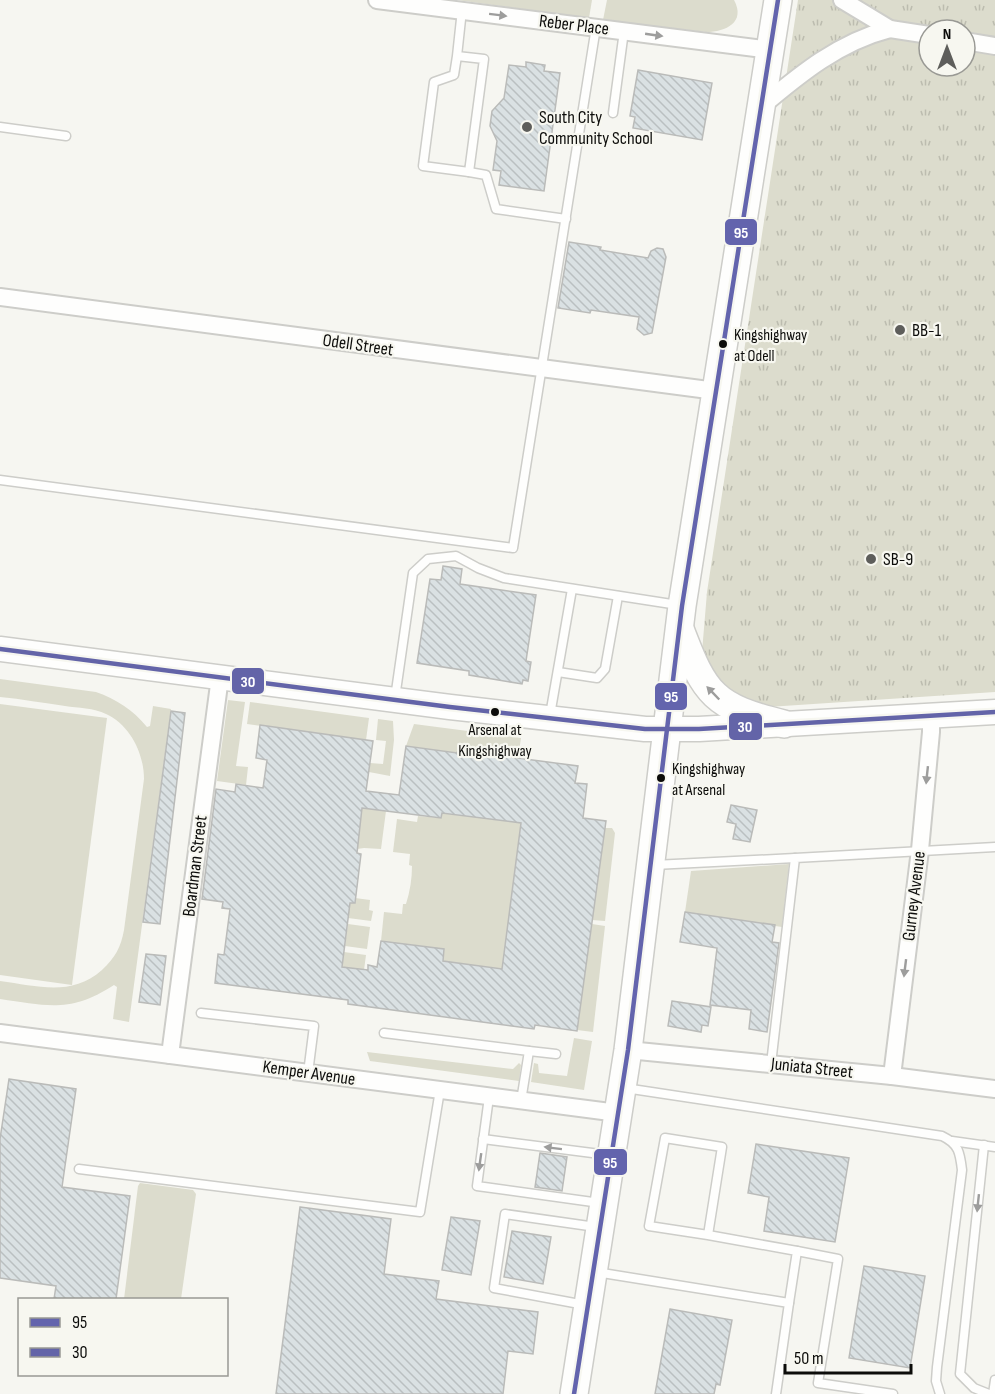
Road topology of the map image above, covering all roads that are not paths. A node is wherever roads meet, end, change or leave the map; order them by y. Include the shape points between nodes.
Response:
1 (377, 0) edge
2 (778, 0) edge
3 (842, 0) edge
4 (462, 10) junction
5 (596, 27) junction
6 (890, 29) junction
7 (624, 31) junction
8 (917, 33) edge
9 (977, 43) edge
10 (994, 45) edge
11 (771, 50) junction
12 (457, 56) junction
13 (761, 107) junction
14 (613, 113) dead end
15 (0, 127) edge
16 (66, 136) dead end
17 (469, 172) junction
18 (566, 219) junction
19 (0, 297) edge
20 (542, 369) junction
21 (716, 391) junction
22 (0, 480) edge
23 (572, 589) junction
24 (618, 596) junction
25 (680, 616) junction
26 (0, 649) edge
27 (558, 672) junction
28 (220, 677) junction
29 (395, 700) junction
30 (995, 712) edge
31 (931, 716) junction
32 (549, 719) junction
33 (784, 724) junction
34 (665, 730) junction
35 (995, 847) edge
36 (920, 850) junction
37 (795, 858) junction
38 (649, 865) junction
39 (201, 1013) dead end
40 (0, 1033) edge
41 (384, 1033) dead end
42 (628, 1050) junction
43 (529, 1051) junction
44 (556, 1054) dead end
45 (170, 1055) junction
46 (771, 1064) junction
47 (308, 1073) junction
48 (892, 1076) junction
49 (995, 1089) edge
50 (440, 1090) junction
51 (489, 1096) junction
52 (620, 1100) junction
53 (521, 1101) junction
54 (483, 1139) junction
55 (952, 1141) junction
56 (984, 1145) junction
57 (995, 1147) edge
58 (611, 1155) junction
59 (79, 1169) dead end
60 (602, 1215) junction
61 (708, 1235) junction
62 (797, 1251) junction
63 (593, 1272) junction
64 (789, 1303) junction
65 (588, 1305) junction
66 (995, 1380) edge
67 (574, 1394) edge
68 (776, 1394) edge
69 (894, 1394) edge
70 (940, 1394) edge
71 (991, 1394) edge

1 - 4 street, Reber Place
2 - 11 main road
3 - 6 street
4 -> 5 street, Reber Place
4 - 12 lane
5 - 7 street, Reber Place
5 - 18 lane
6 - 8 street
6 - 13 street via 841,47
7 -> 11 street, Reber Place
7 - 14 lane
9 - 10 street
11 - 13 main road
12 - 17 lane via 484,59
12 - 17 lane via 454,75 434,82 423,166
13 - 21 main road
15 - 16 lane
17 - 18 lane via 486,175 496,208
18 - 20 lane
19 - 20 street, Odell Street
20 - 21 street, Odell Street
20 - 22 lane via 513,548
21 - 25 main road
23 - 24 lane
23 - 27 lane
23 - 29 lane via 504,578 456,556 428,559 413,573
24 - 25 lane
24 - 27 lane via 605,669 597,678
33 -> 25 main road via 740,712 714,695 696,670
25 - 34 main road
26 - 28 main road
27 - 32 lane
28 - 29 main road
28 - 45 street, Boardman Street
29 - 32 main road
30 - 31 main road
31 - 33 main road
31 -> 36 street, Gurney Avenue
32 - 34 main road
33 - 34 main road
34 - 38 main road
35 - 36 lane
36 - 37 lane
36 -> 48 street, Gurney Avenue
37 - 38 lane
37 - 46 lane
38 - 42 main road
39 - 47 lane via 314,1026
40 - 45 street, Kemper Avenue
41 - 43 lane
42 - 46 street, Juniata Street
42 - 52 main road
43 - 44 lane
43 - 53 lane
45 - 47 street, Kemper Avenue
46 - 48 street, Juniata Street
47 - 50 street, Kemper Avenue
48 - 49 street, Juniata Street
50 - 51 street, Kemper Avenue
50 - 59 lane via 420,1212
51 - 53 street, Kemper Avenue
51 - 54 lane
52 - 53 street, Kemper Avenue
52 - 55 lane via 942,1136
52 - 58 main road
58 -> 54 lane
54 -> 60 lane via 477,1186
55 - 56 lane
55 - 70 lane via 960,1153 962,1170 937,1367
56 - 57 lane
56 -> 71 lane via 960,1374 974,1388
58 - 60 main road
60 - 63 main road
60 - 65 lane via 505,1214 495,1277 494,1288
61 - 61 lane via 649,1227 665,1138 722,1147
61 - 62 lane
62 - 64 lane
62 - 69 lane via 838,1258 818,1383
63 - 64 lane
63 - 65 main road
64 - 68 lane
65 - 67 main road
66 - 71 lane

